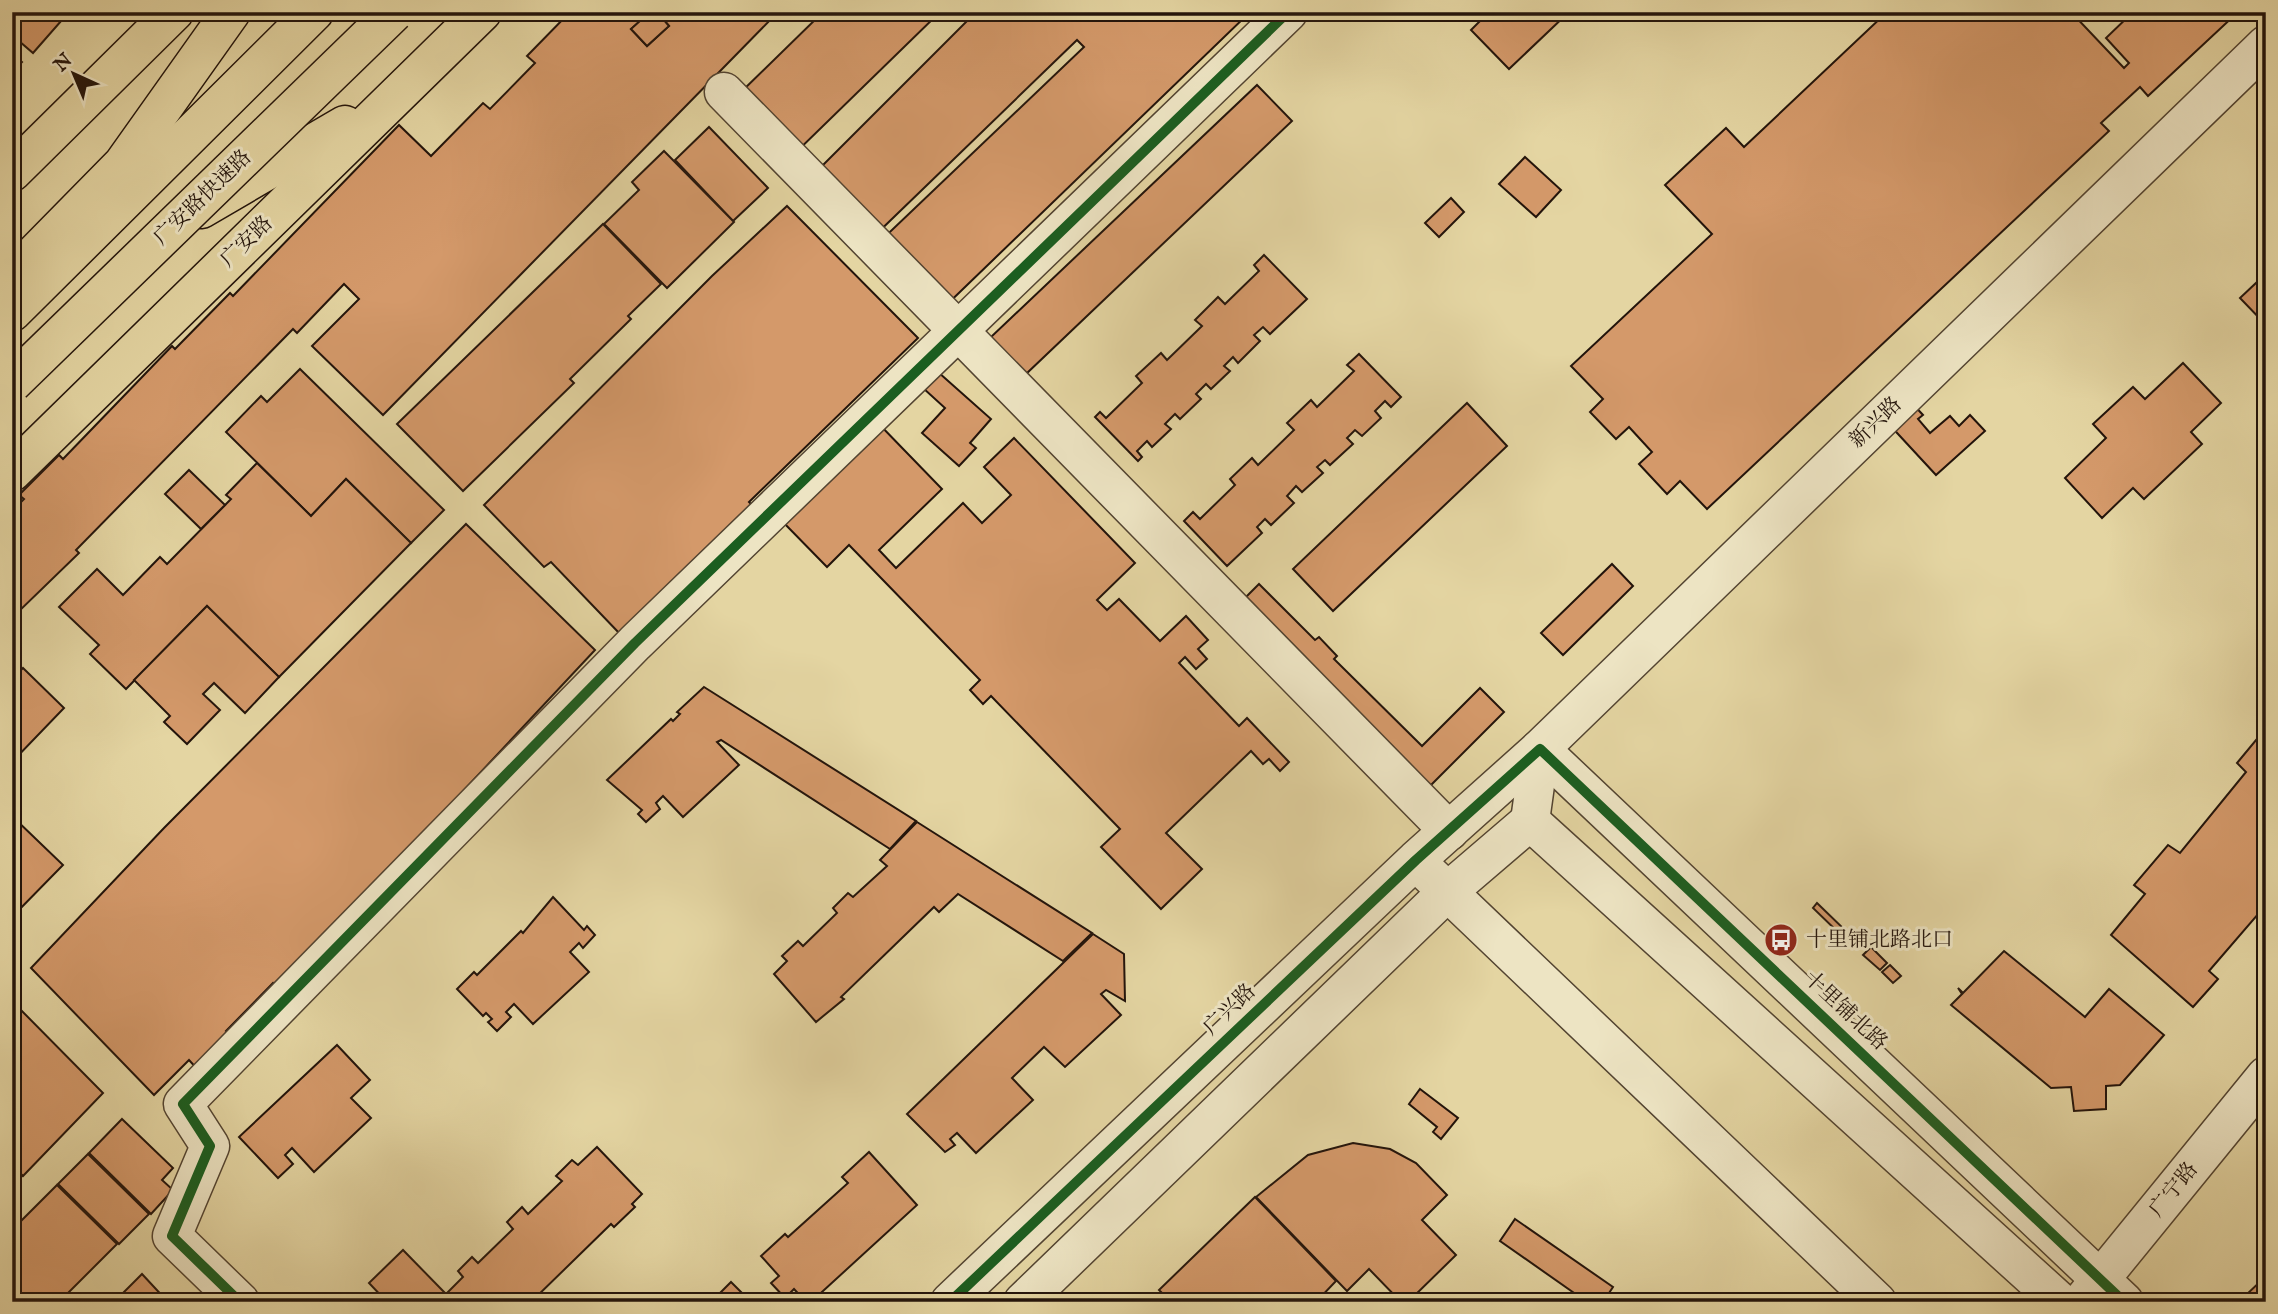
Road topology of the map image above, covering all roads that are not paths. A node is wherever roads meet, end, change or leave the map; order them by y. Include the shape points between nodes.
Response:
1 (174, 12) edge
2 (230, 12) edge
3 (314, 12) edge
4 (394, 12) edge
5 (482, 12) edge
6 (1288, 12) edge
7 (2266, 45) edge
8 (724, 92) dead end
9 (396, 96) junction
10 (12, 172) edge
11 (12, 276) edge
12 (12, 312) edge
13 (956, 332) junction
14 (12, 360) edge
15 (12, 383) edge
16 (12, 472) edge
17 (1540, 749) junction
18 (1530, 821) junction
19 (1449, 831) junction
20 (1416, 860) junction
21 (1446, 893) junction
22 (2266, 1076) edge
23 (2102, 1295) edge
24 (240, 1302) edge
25 (950, 1302) edge
26 (1023, 1302) edge
27 (1877, 1302) edge
28 (2060, 1302) edge

1 - 10 main road
2 - 11 main road via 123,164
3 - 12 main road
4 - 15 main road, 广安路快速路, bridge
5 - 9 main road, 广安路
6 - 13 street
7 - 17 street, 新兴路
8 - 13 street
9 - 14 main road via 114,260
9 - 16 main road, 广安路
13 - 19 street
13 - 24 street via 635,643 183,1104 210,1146 172,1236
17 - 18 street
17 - 19 street, 广兴路
17 - 23 street, 十里铺北路
18 - 21 street
18 - 28 street
19 - 20 street, 广兴路
20 - 21 street
20 - 25 street, 广兴路
21 - 26 street
21 - 27 street
22 - 23 street, 广宁路

